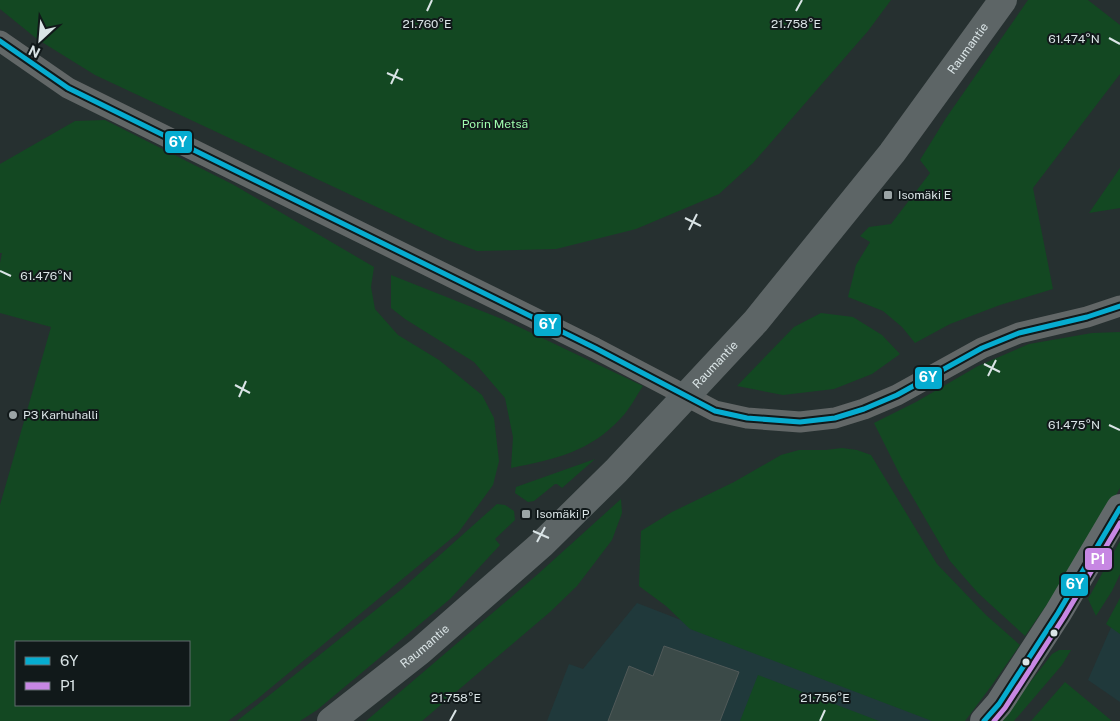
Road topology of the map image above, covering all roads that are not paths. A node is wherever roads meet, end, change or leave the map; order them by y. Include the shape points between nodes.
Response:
1 (1003, 0) edge
2 (0, 41) edge
3 (1120, 306) edge
4 (1087, 316) junction
5 (1120, 323) edge
6 (1120, 508) edge
7 (331, 721) edge
8 (984, 721) edge

1 - 7 highway, Raumantie via 892,154 756,321 616,471 542,544 435,638
2 - 4 street via 68,88 715,410 747,418 800,422 835,418 896,395 982,348 1019,333
3 - 4 street
4 - 5 street
6 - 8 main road via 1058,613 999,704

